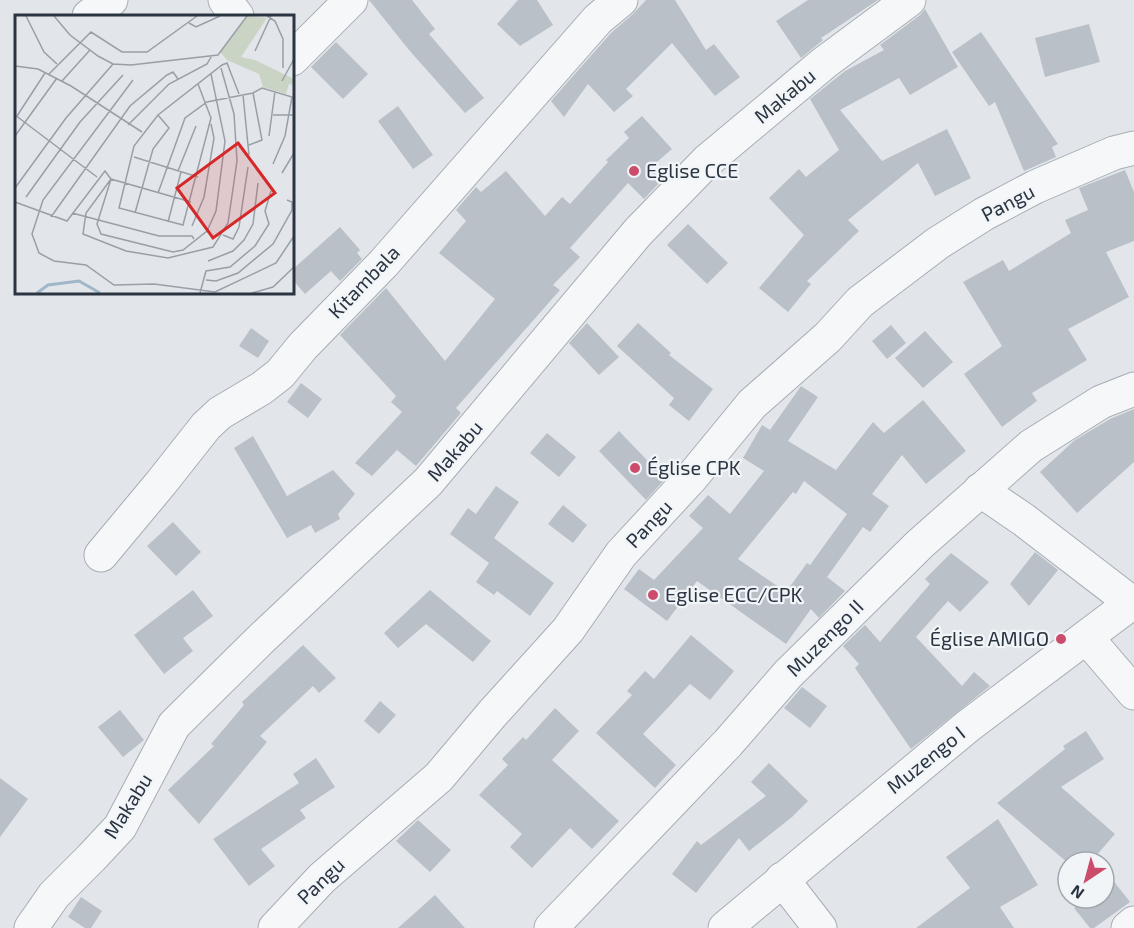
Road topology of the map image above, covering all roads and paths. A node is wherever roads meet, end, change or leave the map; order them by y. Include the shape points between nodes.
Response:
1 (111, 0) edge
2 (225, 0) edge
3 (351, 0) edge
4 (621, 0) edge
5 (909, 0) edge
6 (90, 15) edge
7 (236, 15) edge
8 (294, 57) edge
9 (1134, 148) edge
10 (1134, 389) edge
11 (980, 490) junction
12 (101, 555) dead end
13 (1133, 602) edge
14 (1087, 638) junction
15 (1134, 693) edge
16 (782, 879) junction
17 (1134, 923) edge
18 (31, 928) edge
19 (275, 928) edge
20 (551, 928) edge
21 (725, 928) edge
22 (820, 928) edge
23 (1128, 928) edge

1 - 6 street
2 - 7 street
3 - 8 street
4 - 12 street, Kitambala via 598,19 383,264 280,374 206,426
5 - 18 street, Makabu via 824,63 707,161 638,232 428,482 174,725 120,827 54,895
9 - 19 street, Pangu via 1035,187 984,214 860,302 828,337 752,404 621,554 568,630 439,777 322,878
10 - 11 street, Muzengo II via 1101,402 1031,446
11 - 13 street
11 - 20 street, Muzengo II via 788,674
13 - 14 street, Muzengo I
14 - 15 street
14 - 16 street, Muzengo I via 968,726
16 - 21 street, Muzengo I
16 - 22 street
17 - 23 street

